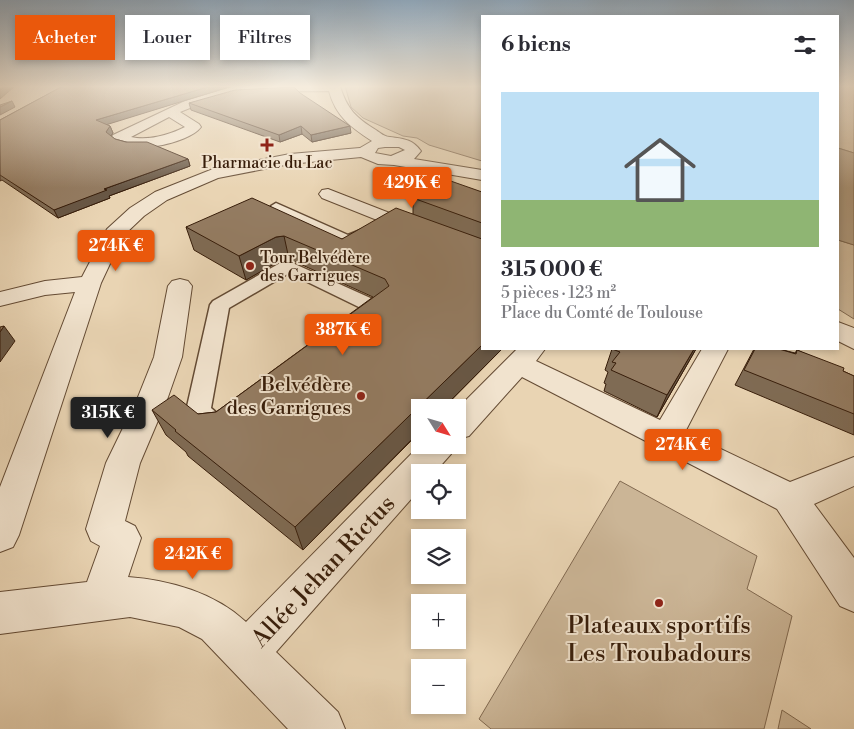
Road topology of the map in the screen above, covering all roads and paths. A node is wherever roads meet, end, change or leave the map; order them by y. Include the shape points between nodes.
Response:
1 (352, 120) edge
2 (375, 147) junction
3 (412, 148) junction
4 (393, 160) junction
5 (481, 169) edge
6 (481, 175) edge
7 (328, 194) dead end
8 (276, 206) dead end
9 (391, 219) junction
10 (481, 256) edge
11 (90, 283) junction
12 (180, 286) dead end
13 (0, 299) edge
14 (379, 309) joint
15 (839, 331) edge
16 (854, 340) edge
17 (714, 350) edge
18 (524, 356) edge
19 (466, 418) edge
20 (666, 437) junction
21 (432, 454) edge
22 (854, 472) edge
23 (789, 498) junction
24 (0, 535) edge
25 (854, 592) edge
26 (101, 600) junction
27 (0, 613) edge
28 (247, 652) junction
29 (321, 729) edge

1 - 2 street
2 - 3 street via 405,144
2 - 4 street via 376,158
2 - 11 street via 212,174 161,196 114,233
3 - 4 street via 406,157
3 - 5 street
4 - 6 street
7 - 9 street
8 - 9 lane via 348,239
9 - 10 street
11 - 13 street via 45,288
11 - 24 street
12 - 26 street via 168,356 123,463 104,529 122,538
14 - 14 street via 217,428 198,411 220,305 288,266
15 - 16 street
17 - 20 street
18 - 19 street
18 - 20 street
20 - 23 street
21 - 28 street, Allée Jehan Rictus
22 - 23 street
23 - 25 street
26 - 27 street
26 - 28 street via 130,597 184,607 217,624
28 - 29 street

